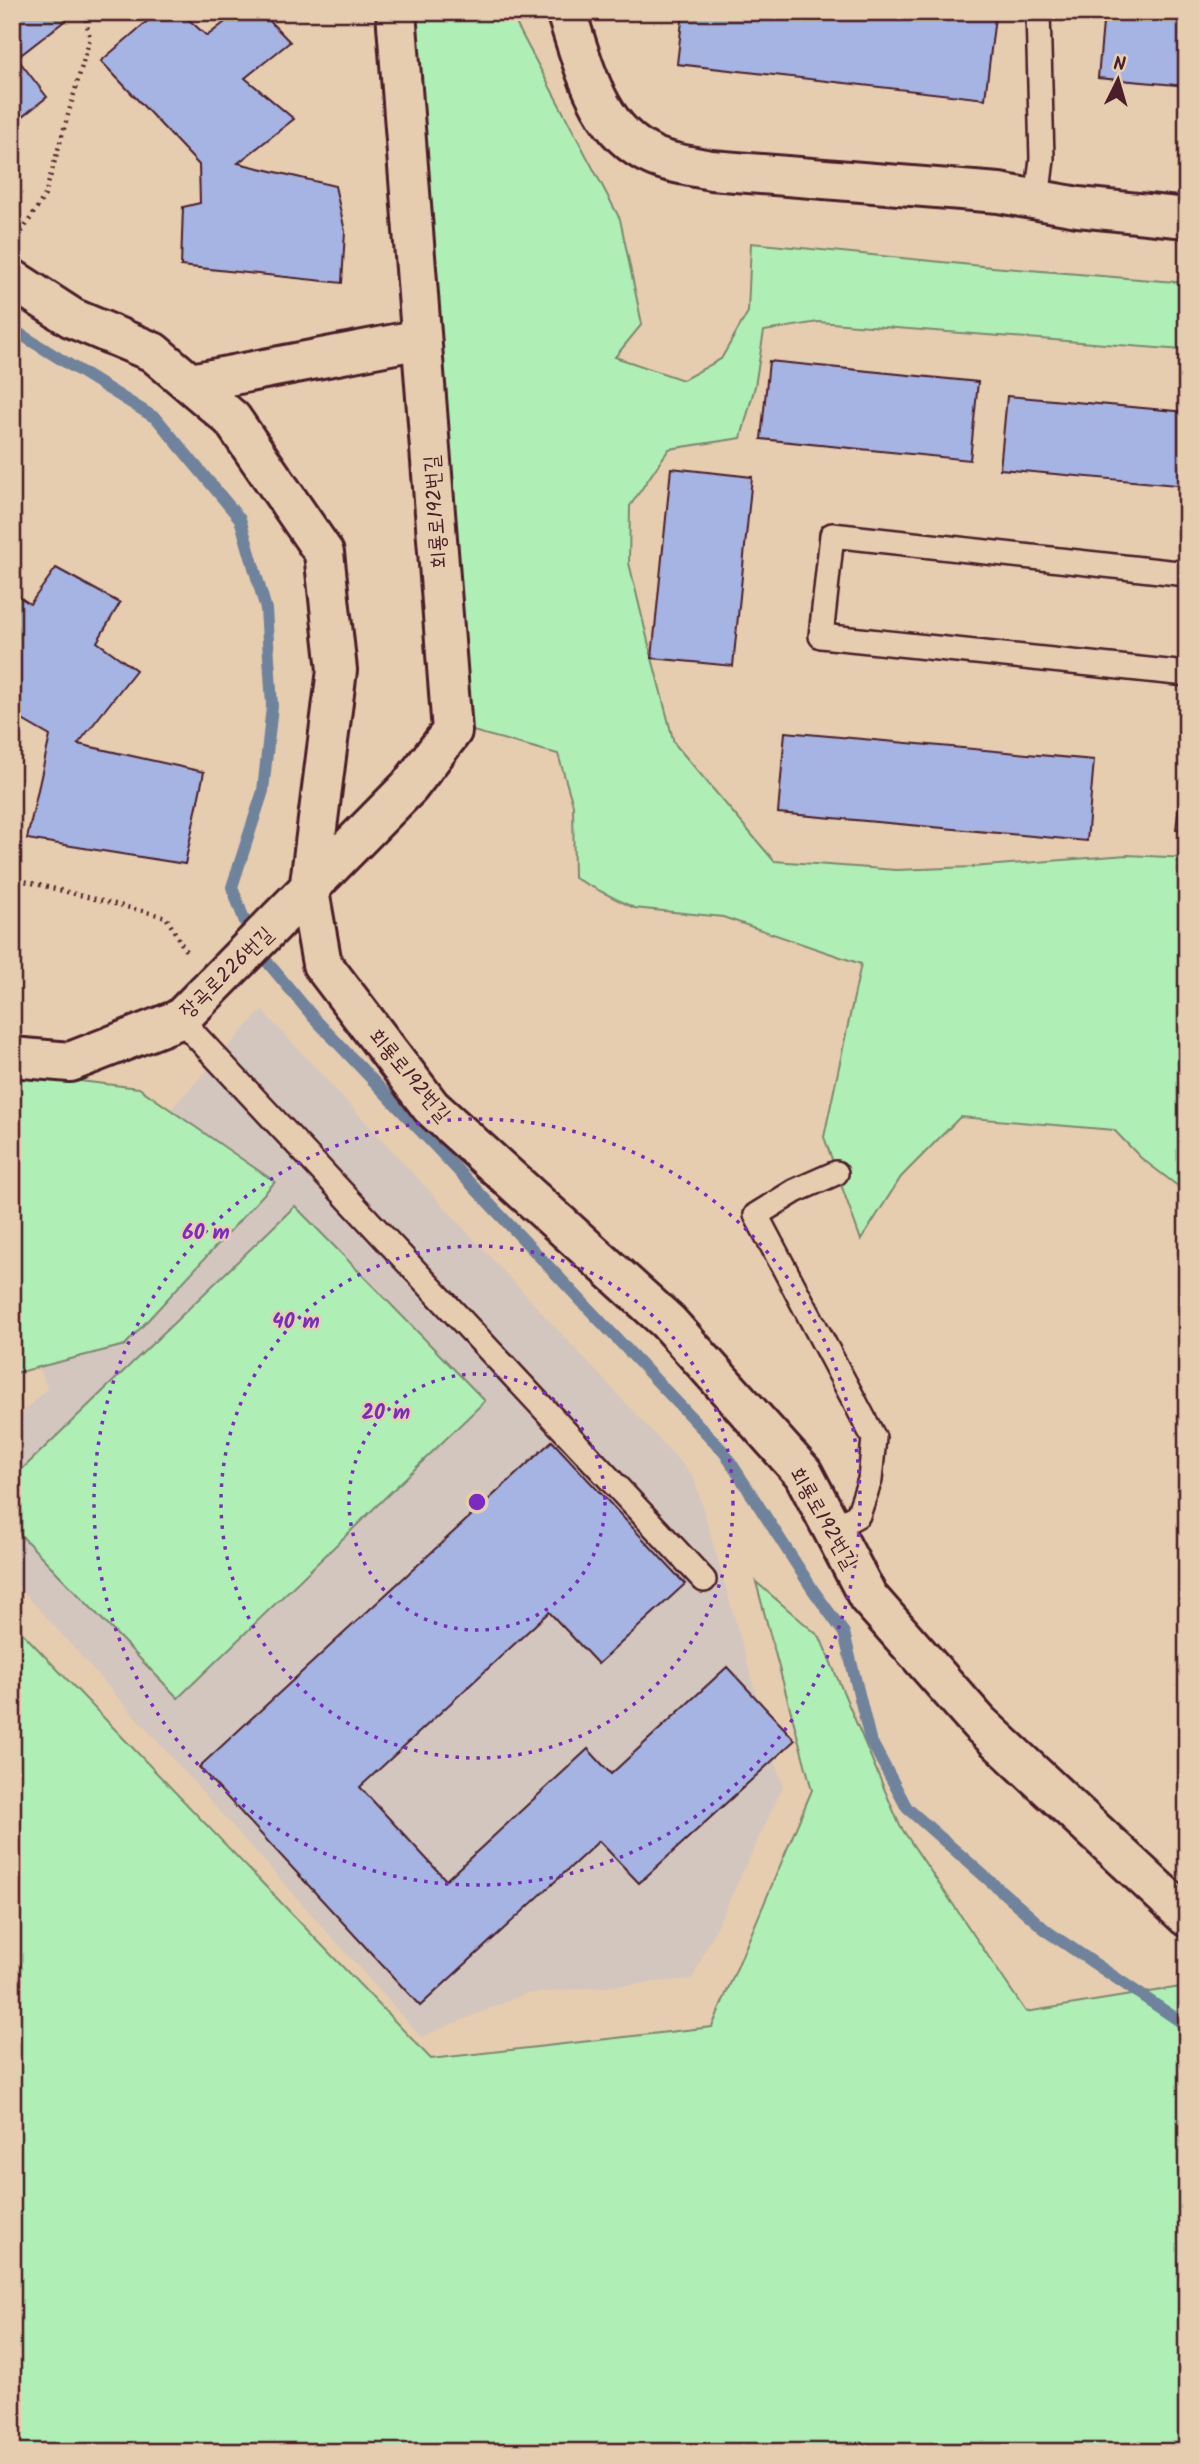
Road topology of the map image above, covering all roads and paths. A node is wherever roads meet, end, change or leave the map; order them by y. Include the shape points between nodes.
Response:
1 (84, 12) edge
2 (396, 12) edge
3 (566, 12) edge
4 (1038, 12) edge
5 (1037, 200) junction
6 (1187, 218) edge
7 (12, 248) edge
8 (12, 279) edge
9 (421, 340) junction
10 (191, 383) junction
11 (1187, 573) edge
12 (1187, 674) edge
13 (12, 878) edge
14 (300, 899) junction
15 (194, 1005) junction
16 (12, 1056) edge
17 (836, 1173) dead end
18 (832, 1529) junction
19 (704, 1580) dead end
20 (1187, 1917) edge

1 - 7 path via 90,38 44,195
2 - 9 street, 회룡로192번길
3 - 5 street via 608,120 626,140 653,156 711,170
4 - 5 lane via 1042,159
5 - 6 street
8 - 10 street via 72,318 153,352
9 - 10 street
9 - 14 street, 회룡로192번길 via 452,731 410,787
10 - 14 street via 232,419 324,553 337,670
11 - 12 lane via 832,535 821,636
13 - 15 path via 166,917
14 - 15 street, 장곡로226번길
14 - 18 street, 회룡로192번길 via 322,964 431,1107 668,1322 803,1473
15 - 16 street, 장곡로226번길 via 70,1062
15 - 19 lane
17 - 18 lane via 756,1215 874,1437 870,1480 858,1515
18 - 20 street, 회룡로192번길 via 868,1597 979,1723

